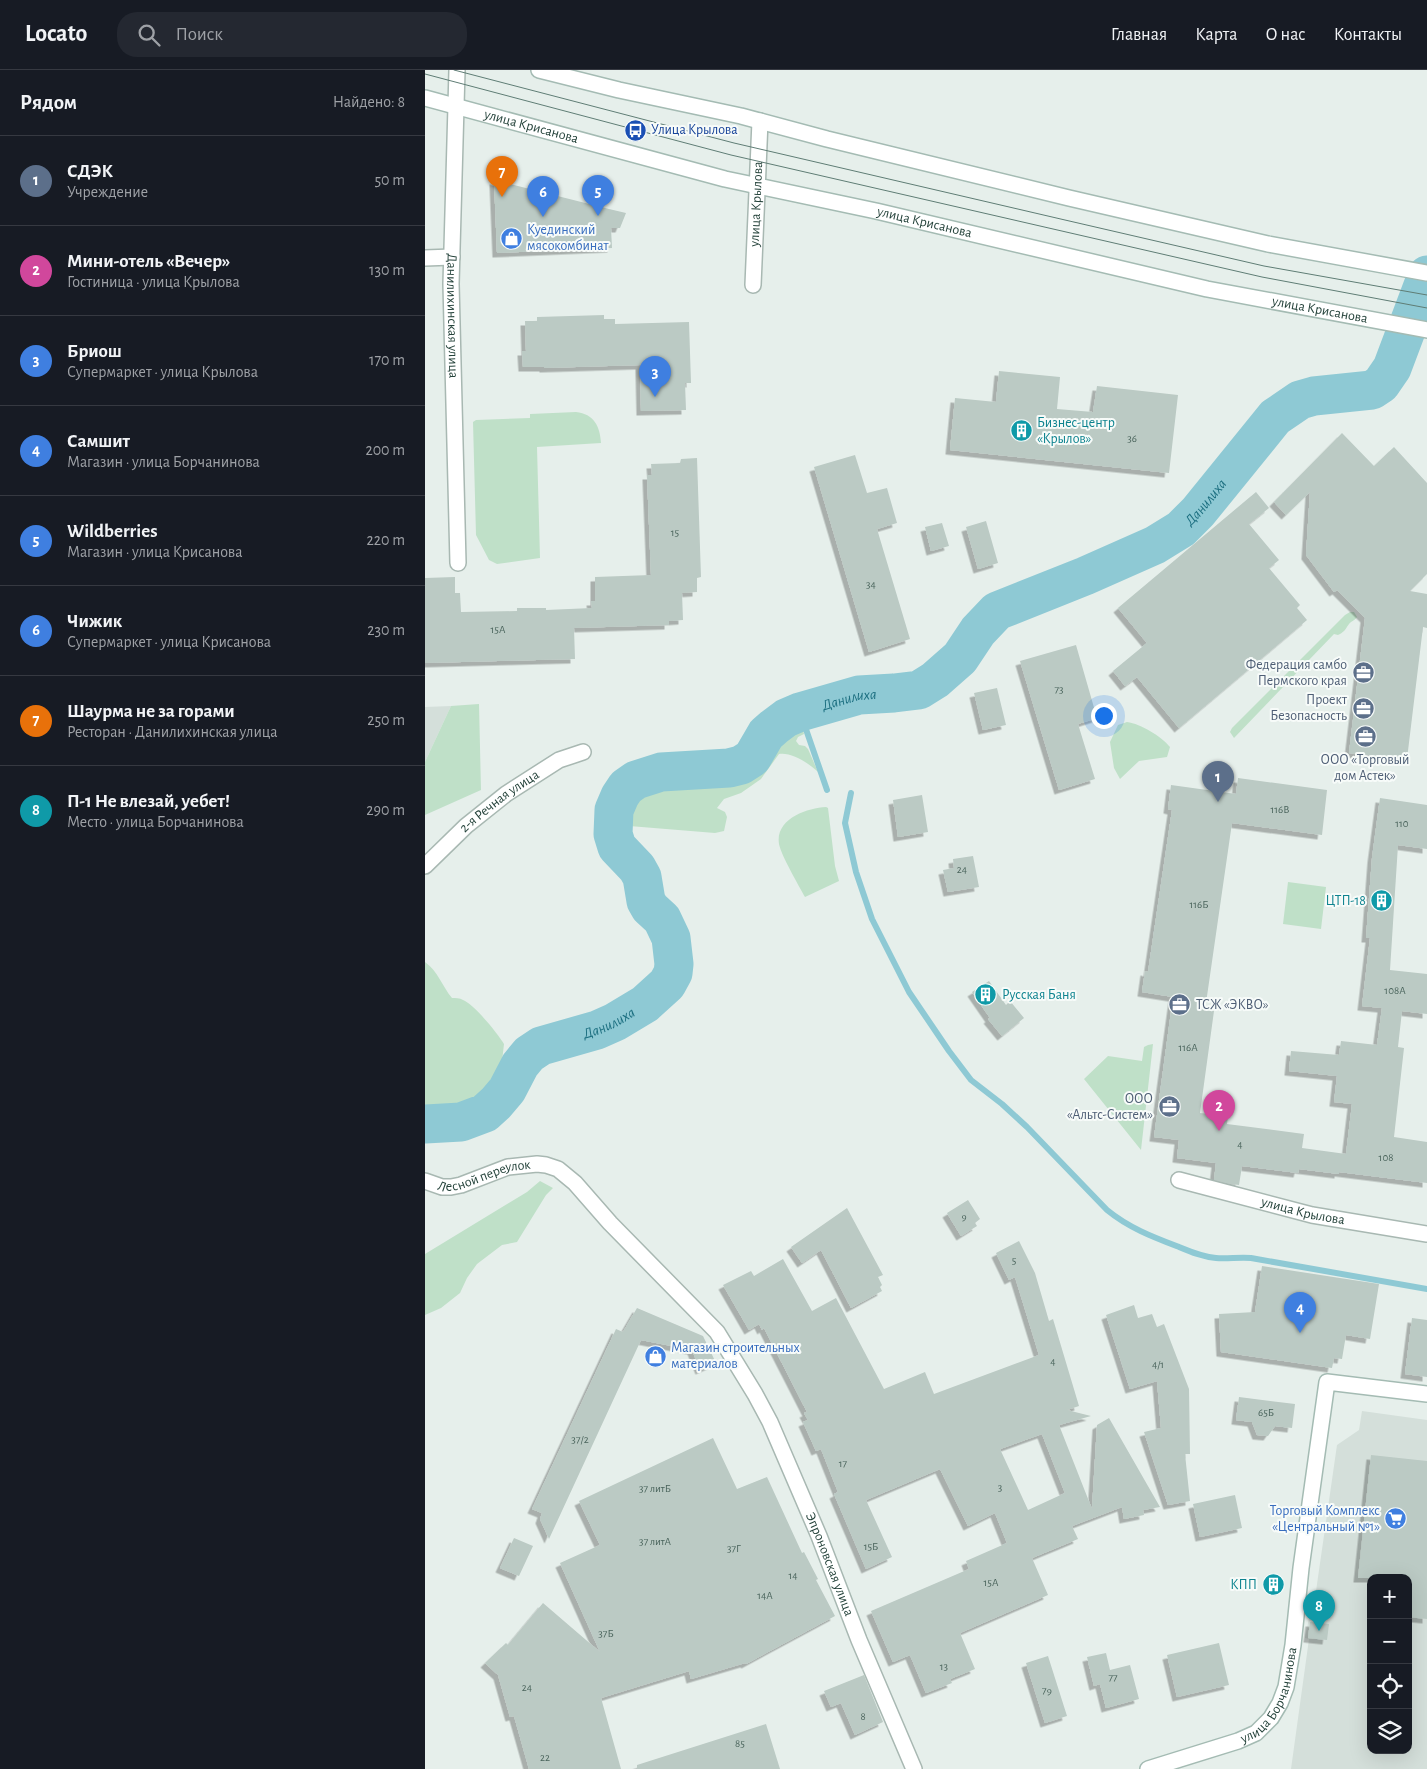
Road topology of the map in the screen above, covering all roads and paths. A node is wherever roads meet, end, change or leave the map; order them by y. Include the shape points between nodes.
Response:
1 (457, 70) edge
2 (539, 70) edge
3 (425, 98) edge
4 (455, 106) junction
5 (760, 121) junction
6 (758, 186) junction
7 (425, 258) edge
8 (452, 258) junction
9 (1427, 272) edge
10 (753, 285) dead end
11 (1427, 330) edge
12 (458, 563) dead end
13 (583, 752) dead end
14 (425, 866) edge
15 (1179, 1180) dead end
16 (425, 1181) edge
17 (610, 1223) joint
18 (1427, 1234) edge
19 (1427, 1394) edge
20 (914, 1769) edge
21 (1149, 1769) edge

1 - 4 street, Данилихинская улица
2 - 5 street
3 - 4 street, улица Крисанова
4 - 6 street, улица Крисанова
4 - 8 street, Данилихинская улица
5 - 6 street, улица Крылова
5 - 9 street via 1268,244
6 - 10 street, улица Крылова
6 - 11 street, улица Крисанова via 1207,289
7 - 8 street
8 - 12 street, Данилихинская улица
13 - 14 street, 2-я Речная улица via 559,760 506,794 466,826
15 - 18 street, улица Крылова via 1313,1215
16 - 17 street, Лесной переулок via 451,1187 508,1167 546,1164 570,1178
17 - 20 street, Эпроновская улица via 717,1332 755,1394 819,1536
19 - 21 street, улица Борчанинова via 1327,1382 1293,1645 1280,1703 1256,1733

